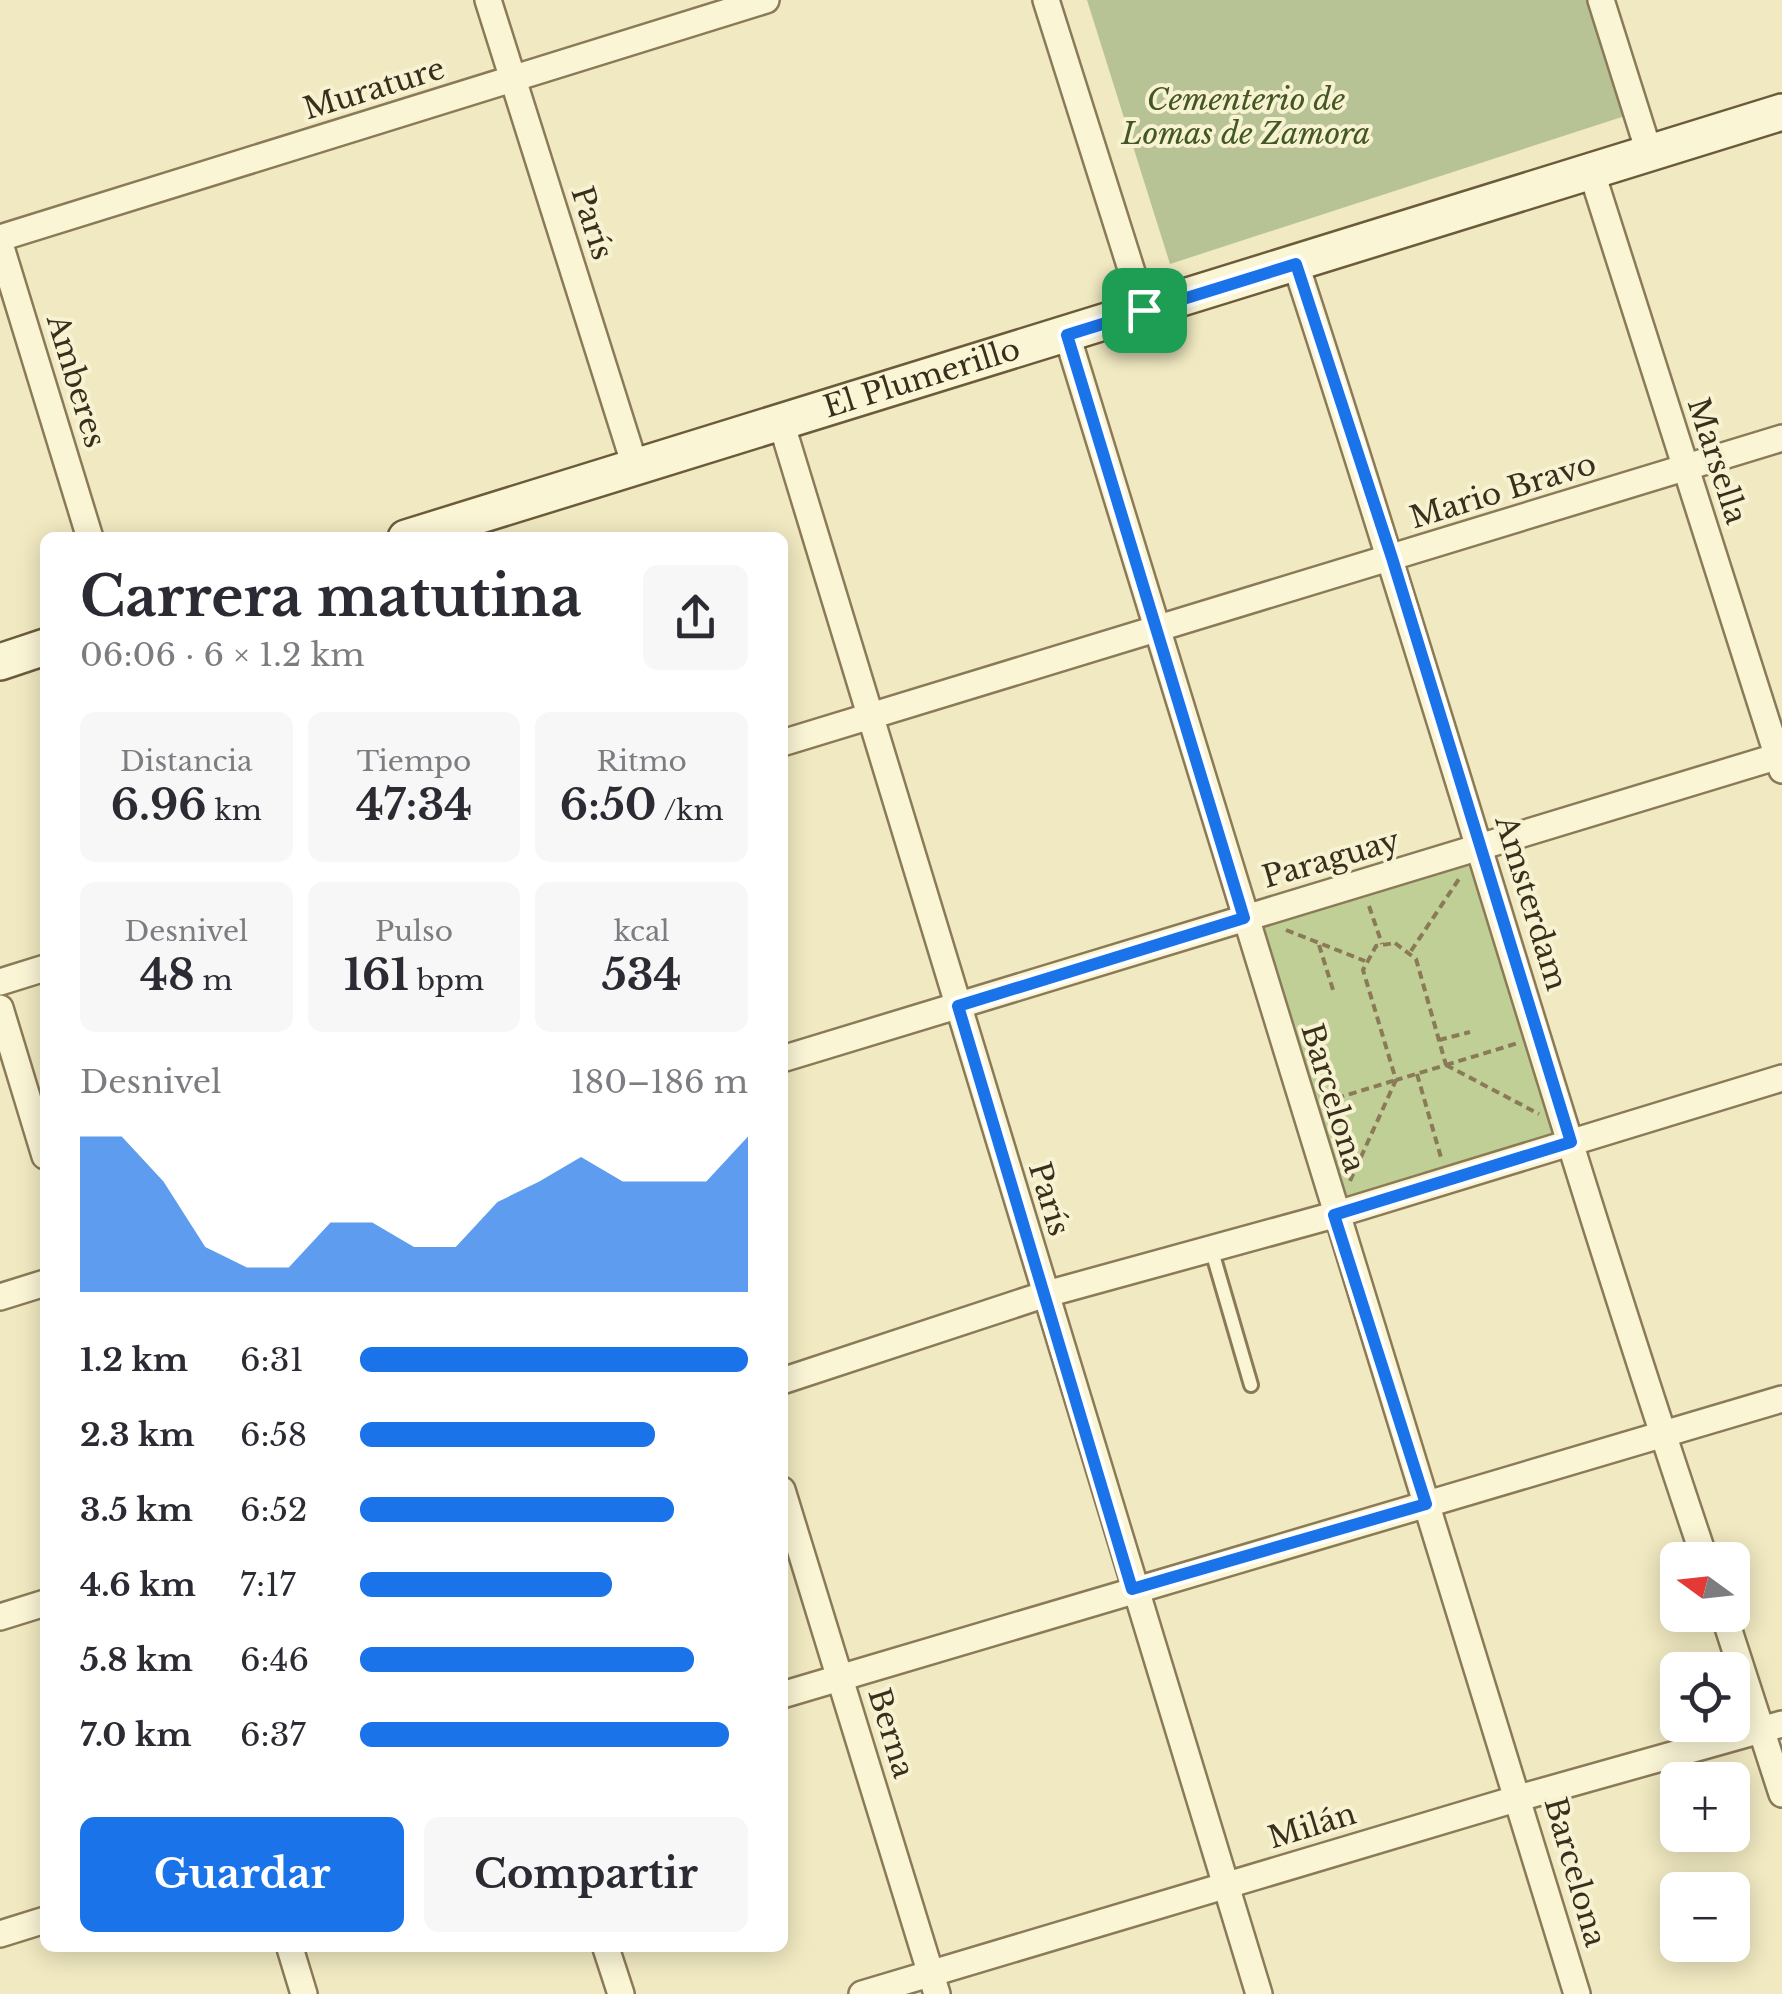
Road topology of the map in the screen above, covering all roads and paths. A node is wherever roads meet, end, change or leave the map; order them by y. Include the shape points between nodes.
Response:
1 (488, 0) edge
2 (766, 0) edge
3 (1046, 0) edge
4 (1601, 0) edge
5 (512, 81) junction
6 (1782, 112) edge
7 (1649, 152) junction
8 (1591, 170) junction
9 (0, 241) edge
10 (1296, 264) junction
11 (1144, 310) junction
12 (1067, 335) junction
13 (781, 422) junction
14 (1782, 438) edge
15 (635, 466) junction
16 (1685, 469) junction
17 (488, 526) edge
18 (88, 532) edge
19 (447, 532) edge
20 (1392, 558) junction
21 (1160, 628) junction
22 (40, 650) edge
23 (0, 662) edge
24 (868, 717) junction
25 (788, 741) edge
26 (1781, 761) edge
27 (1480, 848) junction
28 (1362, 884) junction
29 (1250, 916) junction
30 (1382, 944) junction
31 (1320, 946) junction
32 (1411, 951) junction
33 (1365, 961) junction
34 (40, 970) edge
35 (0, 982) edge
36 (1334, 993) dead end
37 (958, 1006) junction
38 (0, 1008) edge
39 (1470, 1032) dead end
40 (1538, 1037) junction
41 (1439, 1040) junction
42 (788, 1057) edge
43 (1446, 1065) junction
44 (1417, 1074) junction
45 (1782, 1078) edge
46 (1396, 1080) junction
47 (1302, 1109) junction
48 (1568, 1136) junction
49 (40, 1140) edge
50 (1447, 1180) junction
51 (1334, 1215) junction
52 (1211, 1248) junction
53 (40, 1285) edge
54 (1043, 1295) junction
55 (0, 1297) edge
56 (788, 1379) edge
57 (1251, 1385) dead end
58 (1782, 1399) edge
59 (1662, 1433) junction
60 (1426, 1504) junction
61 (788, 1509) edge
62 (1699, 1542) edge
63 (1132, 1589) junction
64 (40, 1605) edge
65 (0, 1617) edge
66 (1731, 1632) edge
67 (840, 1678) junction
68 (788, 1693) edge
69 (1772, 1727) edge
70 (1782, 1794) edge
71 (1519, 1798) junction
72 (1225, 1886) junction
73 (40, 1922) edge
74 (0, 1934) edge
75 (291, 1952) edge
76 (607, 1952) edge
77 (934, 1984) edge
78 (304, 1994) edge
79 (621, 1994) edge
80 (862, 1994) edge
81 (1258, 1994) edge
82 (1576, 1994) edge

1 - 5 street, París
2 - 5 street, Murature
3 - 11 street
4 - 7 street
5 - 9 street, Murature
5 - 15 street, París
6 - 7 street, El Plumerillo
7 - 8 street, El Plumerillo
8 - 10 street, El Plumerillo
8 - 16 street, Marsella
9 - 18 street, Amberes
10 - 11 street, El Plumerillo
10 - 20 street, Amsterdam
11 - 12 street, El Plumerillo
12 - 13 street, El Plumerillo
12 - 21 street, Barcelona
13 - 15 street, El Plumerillo
13 - 24 street, París
14 - 16 street, Mario Bravo
15 - 17 street, El Plumerillo
16 - 20 street, Mario Bravo
16 - 26 street, Marsella
17 - 19 street, El Plumerillo
20 - 21 street, Mario Bravo
20 - 27 street, Amsterdam
21 - 24 street, Mario Bravo
21 - 29 street, Barcelona
22 - 23 street
24 - 25 street, Mario Bravo
24 - 37 street, París
26 - 27 street, Paraguay
27 - 28 street, Paraguay
27 - 32 path
27 - 40 street, Amsterdam
28 - 29 street, Paraguay
28 - 30 path
29 - 31 path
29 - 37 street, Paraguay
29 - 47 street, Barcelona
30 - 32 path
30 - 33 path
31 - 33 path
31 - 36 path
32 - 41 path
33 - 46 path
34 - 35 street
37 - 42 street, Paraguay
37 - 54 street, París
38 - 49 street
39 - 41 path
40 - 43 path
40 - 48 street, Amsterdam
41 - 43 path
43 - 44 path
43 - 48 path
44 - 46 path
44 - 50 path
45 - 48 street
46 - 47 path
46 - 51 path
47 - 51 street, Barcelona
48 - 50 street
48 - 59 street, Amsterdam
50 - 51 street
51 - 52 street
51 - 60 street, Barcelona
52 - 54 street
52 - 57 lane
53 - 55 street
54 - 56 street
54 - 63 street, París
58 - 59 street
59 - 60 street
59 - 62 street, Amsterdam
60 - 63 street
60 - 71 street, Barcelona
61 - 67 street, Berna
63 - 67 street
63 - 72 street, París
64 - 65 street
66 - 69 street
67 - 68 street
67 - 77 street, Berna
69 - 70 street
69 - 71 street, Milán
71 - 72 street, Milán
71 - 82 street, Barcelona
72 - 77 street, Milán
72 - 81 street, París
73 - 74 street
75 - 78 street
76 - 79 street
77 - 80 street, Milán

